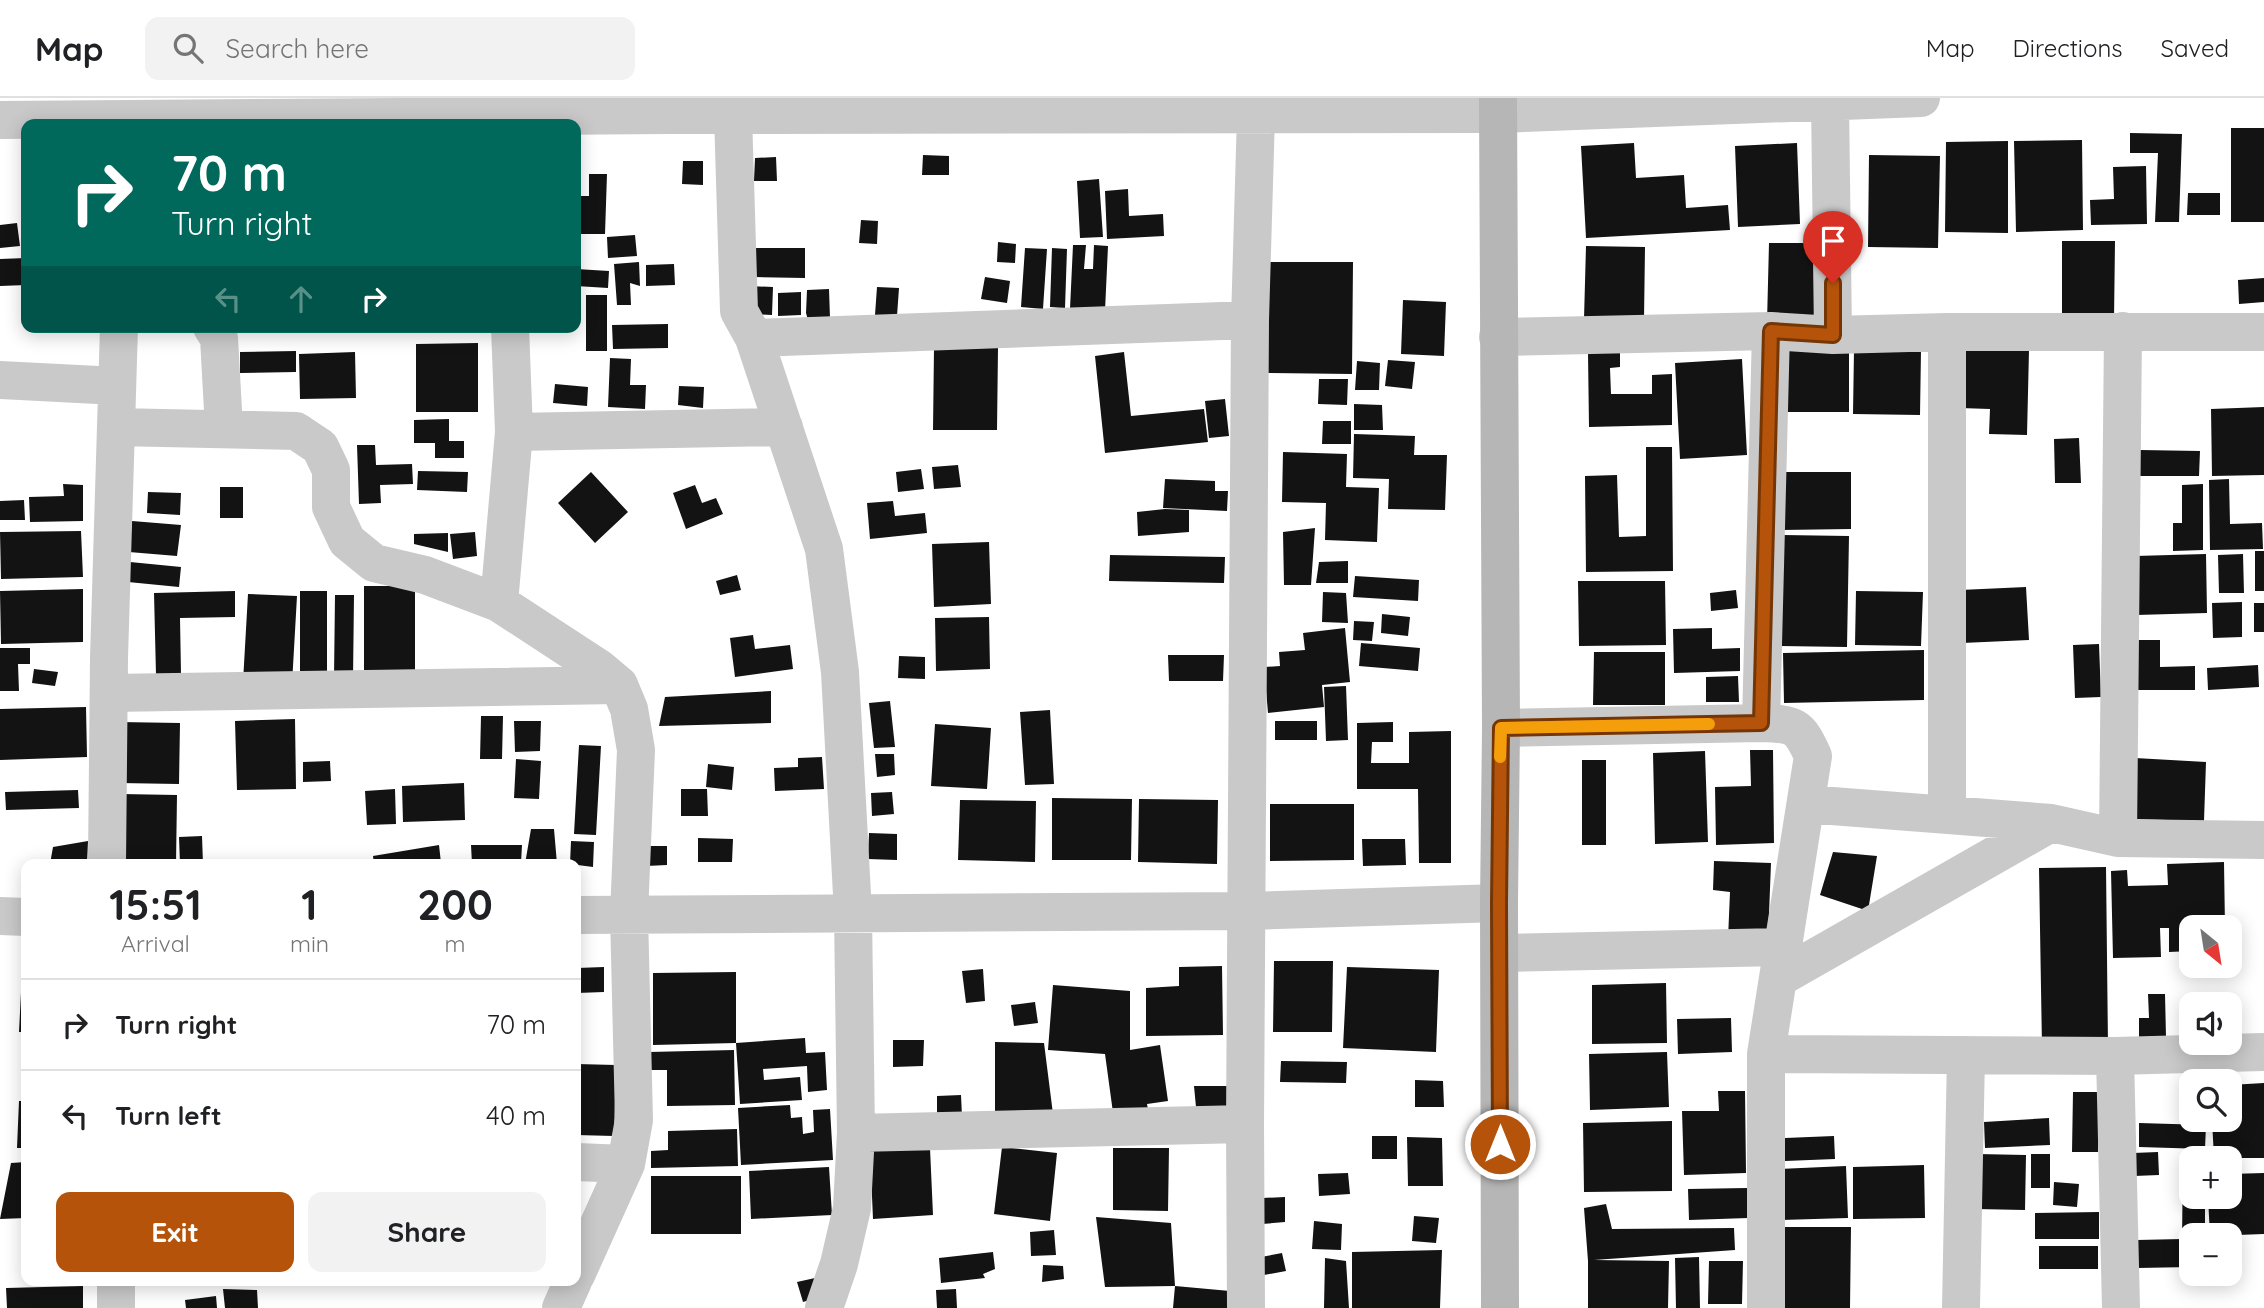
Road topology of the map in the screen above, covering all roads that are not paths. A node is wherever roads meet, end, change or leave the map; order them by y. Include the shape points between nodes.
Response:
1 (1921, 98) edge
2 (1817, 100) edge
3 (669, 106) edge
4 (1498, 106) edge
5 (248, 108) edge
6 (733, 115) junction
7 (1256, 116) junction
8 (144, 119) edge
9 (0, 120) edge
10 (21, 120) edge
11 (1250, 320) junction
12 (1771, 331) junction
13 (2123, 331) junction
14 (1947, 332) junction
15 (2264, 332) edge
16 (119, 333) edge
17 (216, 333) edge
18 (510, 333) edge
19 (1833, 335) junction
20 (1497, 337) junction
21 (754, 338) junction
22 (0, 380) edge
23 (117, 386) junction
24 (116, 427) junction
25 (784, 427) junction
26 (224, 429) junction
27 (514, 432) junction
28 (499, 603) junction
29 (619, 685) junction
30 (109, 693) junction
31 (1761, 723) junction
32 (1501, 728) junction
33 (1806, 804) junction
34 (1947, 813) junction
35 (2051, 823) junction
36 (2118, 838) junction
37 (2264, 840) edge
38 (107, 859) edge
39 (1499, 903) junction
40 (1246, 911) junction
41 (853, 914) junction
42 (581, 915) edge
43 (629, 915) junction
44 (0, 916) edge
45 (21, 916) edge
46 (1500, 953) junction
47 (1781, 962) junction
48 (2264, 1052) edge
49 (1766, 1054) junction
50 (1966, 1055) junction
51 (2115, 1056) junction
52 (1244, 1124) junction
53 (856, 1133) junction
54 (581, 1162) edge
55 (626, 1164) junction
56 (581, 1264) edge
57 (116, 1286) edge
58 (571, 1286) edge
59 (116, 1308) edge
60 (561, 1308) edge
61 (824, 1308) edge
62 (1246, 1308) edge
63 (1500, 1308) edge
64 (1766, 1308) edge
65 (1961, 1308) edge
66 (2121, 1308) edge

1 - 2 street
2 - 4 street
2 - 19 street
3 - 5 street
3 - 6 street
4 - 7 street
4 - 20 main road
5 - 8 street
6 - 7 street
6 - 21 street via 739,311
7 - 11 street
9 - 10 street
11 - 21 street
11 - 40 street
12 - 19 street
12 - 20 street
12 - 31 street
13 - 14 street
13 - 15 street
13 - 36 street
14 - 19 street
14 - 34 street
16 - 23 street
17 - 26 street
18 - 27 street
20 - 32 main road
21 - 25 street
22 - 23 street
23 - 24 street
24 - 26 street
24 - 30 street
25 - 27 street
25 - 41 street via 824,549 840,672
26 - 28 street via 296,431 320,447 331,470 331,507 347,541 374,564 425,575
27 - 28 street
28 - 29 street
29 - 30 street
29 - 43 street via 629,709 636,750
30 - 38 street
31 - 32 street
31 - 33 street via 1786,724 1803,733 1813,756
32 - 39 main road
33 - 34 street
33 - 47 street
34 - 35 street
35 - 36 street
35 - 47 street
36 - 37 street
39 - 40 street
39 - 46 main road
40 - 41 street
40 - 52 street
41 - 43 street
41 - 53 street
42 - 43 street
43 - 55 street via 634,1120
44 - 45 street
46 - 47 street
46 - 63 main road
47 - 49 street
48 - 51 street
49 - 50 street
49 - 64 street
50 - 51 street
50 - 65 street
51 - 66 street
52 - 53 street
52 - 62 street
53 - 61 street via 852,1208
54 - 55 street
55 - 56 street
57 - 59 street
58 - 60 street

